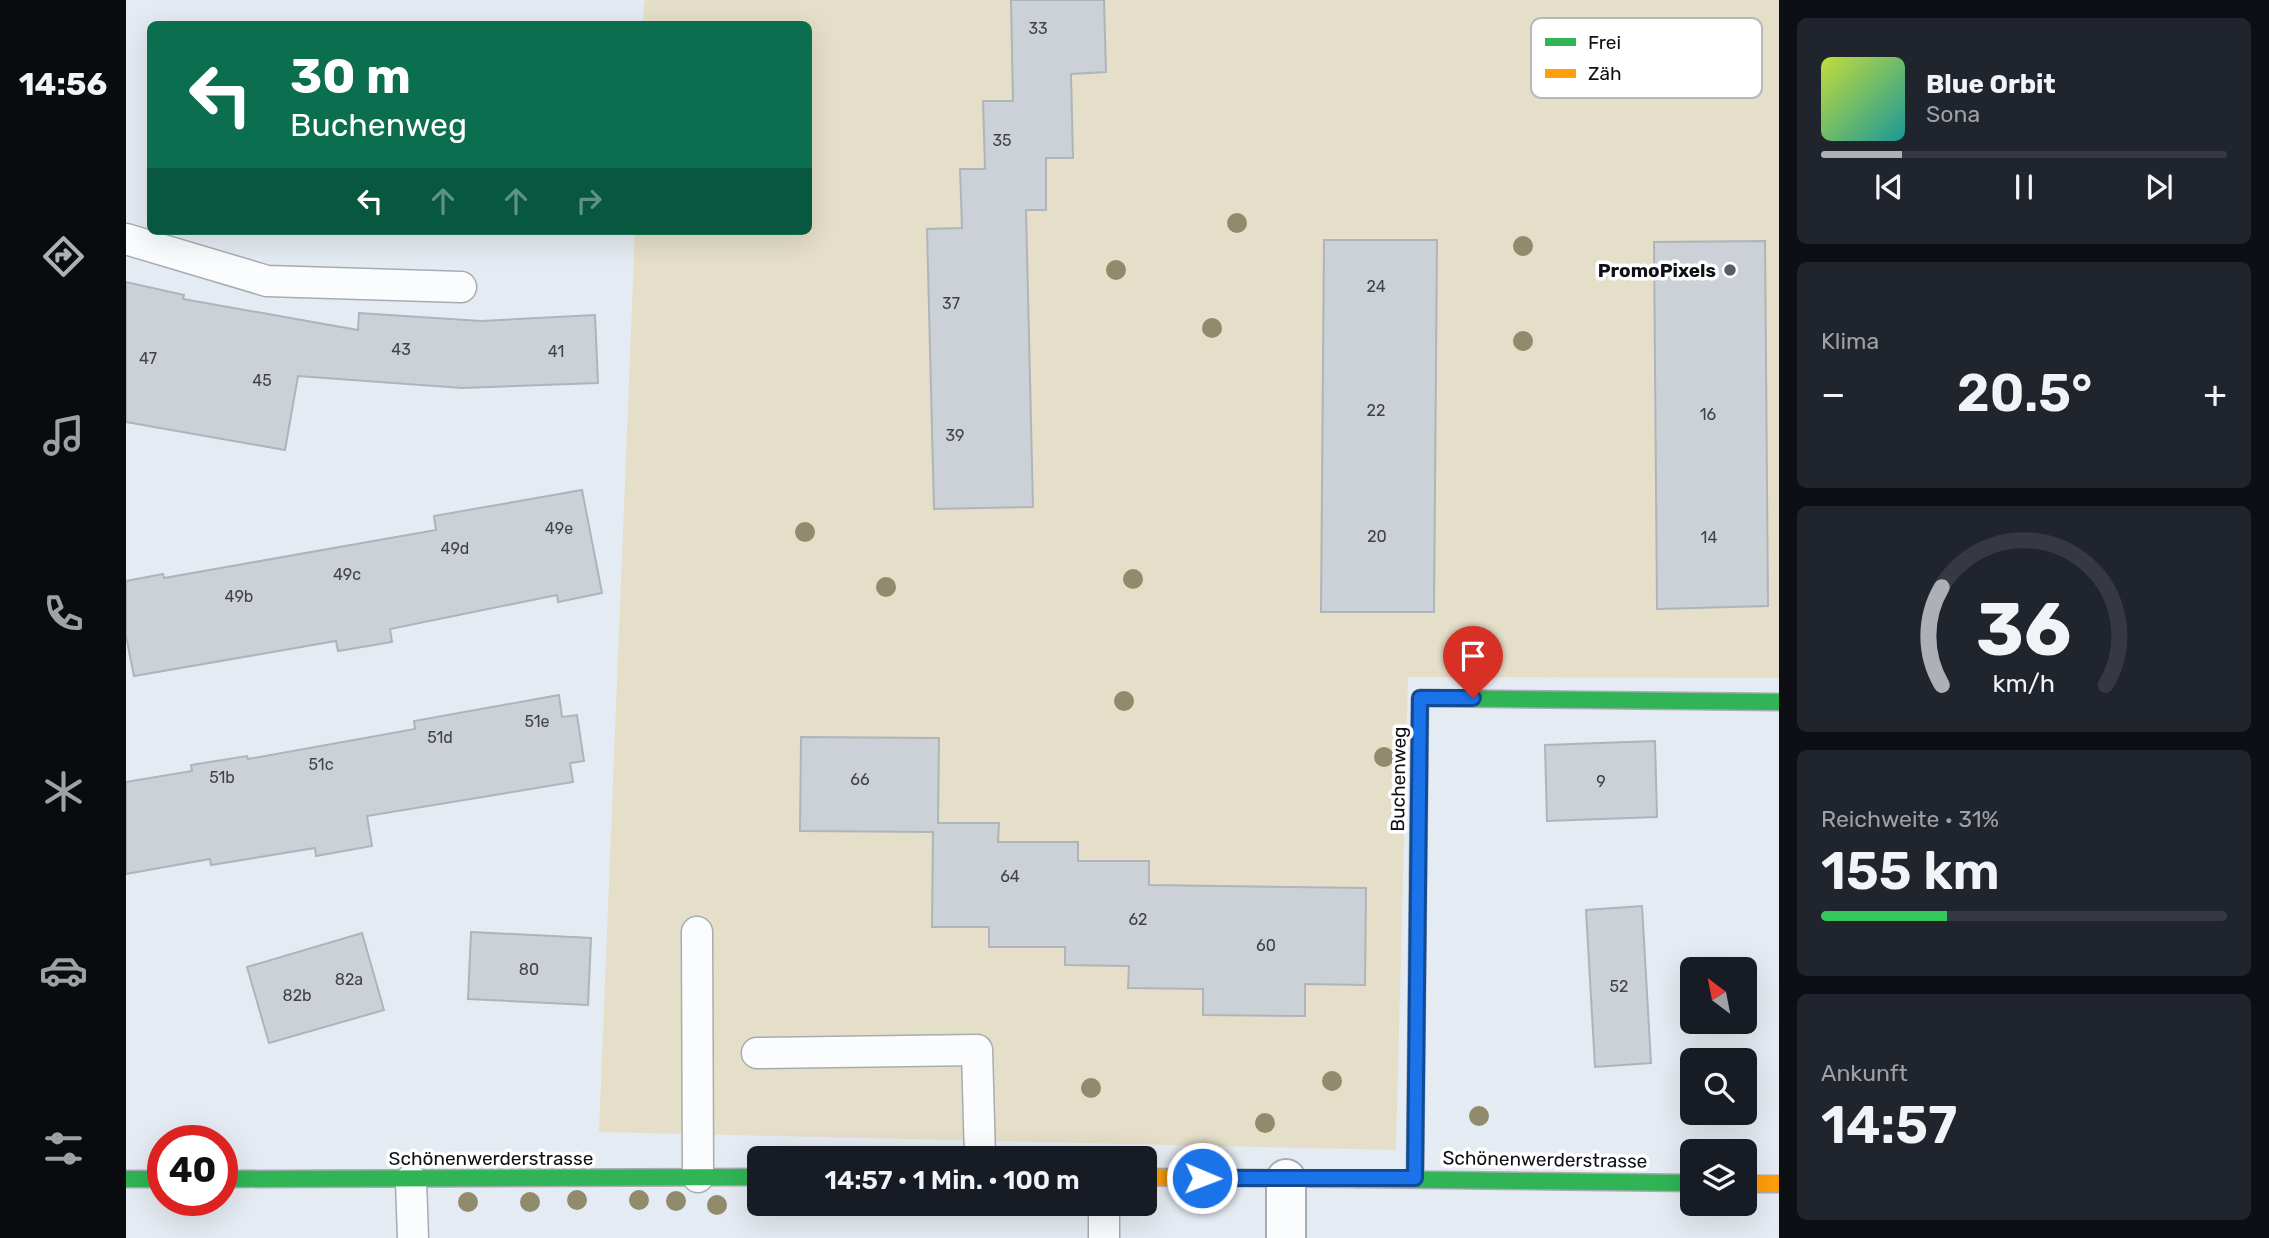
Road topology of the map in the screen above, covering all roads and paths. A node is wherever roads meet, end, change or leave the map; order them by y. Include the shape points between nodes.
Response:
1 (126, 240) edge
2 (461, 287) dead end
3 (1779, 702) edge
4 (697, 932) dead end
5 (757, 1053) dead end
6 (980, 1146) edge
7 (698, 1177) junction
8 (747, 1177) edge
9 (1157, 1177) edge
10 (1415, 1178) junction
11 (126, 1179) edge
12 (147, 1179) edge
13 (238, 1179) edge
14 (411, 1180) junction
15 (1286, 1180) junction
16 (1680, 1183) edge
17 (1757, 1184) edge
18 (1779, 1184) edge
19 (1104, 1216) edge
20 (413, 1238) edge
21 (1104, 1238) edge
22 (1286, 1238) edge

1 - 2 lane via 267,281
3 - 10 street, Buchenweg via 1420,698
4 - 7 lane
5 - 6 lane via 977,1050
7 - 8 street, Schönenwerderstrasse
7 - 14 street, Schönenwerderstrasse
9 - 15 street, Schönenwerderstrasse
10 - 15 street, Schönenwerderstrasse
10 - 16 street, Schönenwerderstrasse
11 - 12 street
13 - 14 street, Schönenwerderstrasse
14 - 20 lane
15 - 22 street
17 - 18 street
19 - 21 lane

